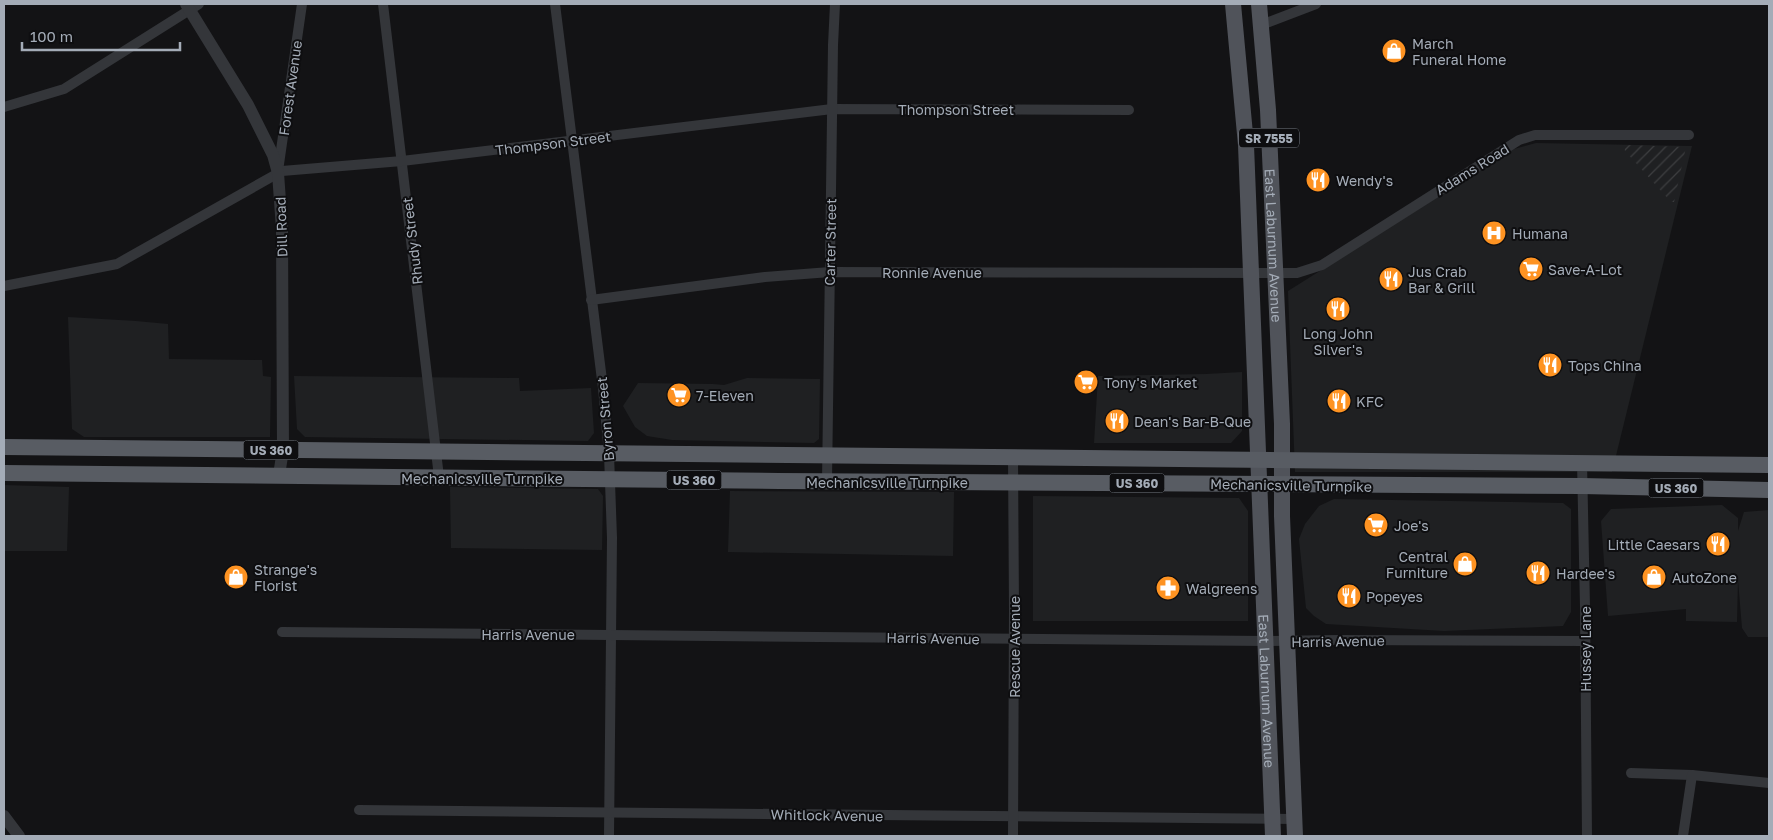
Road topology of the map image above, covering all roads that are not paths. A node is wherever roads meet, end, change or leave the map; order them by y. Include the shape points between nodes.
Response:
1 (302, 4) edge
2 (383, 4) edge
3 (554, 4) edge
4 (835, 4) edge
5 (1234, 4) edge
6 (1259, 4) edge
7 (1316, 4) edge
8 (191, 6) edge
9 (1261, 25) junction
10 (4, 108) edge
11 (832, 109) junction
12 (1129, 110) dead end
13 (1689, 135) dead end
14 (571, 141) junction
15 (402, 161) junction
16 (278, 172) junction
17 (830, 272) junction
18 (1252, 273) junction
19 (1275, 273) junction
20 (4, 286) edge
21 (591, 300) junction
22 (4, 448) edge
23 (283, 450) junction
24 (437, 452) junction
25 (609, 454) junction
26 (828, 455) junction
27 (1013, 457) junction
28 (1259, 459) junction
29 (1282, 459) junction
30 (1582, 462) junction
31 (1769, 465) edge
32 (4, 473) edge
33 (279, 475) junction
34 (439, 478) junction
35 (610, 479) junction
36 (827, 481) junction
37 (1013, 482) junction
38 (1260, 484) junction
39 (1282, 484) junction
40 (1582, 486) junction
41 (1769, 490) edge
42 (282, 632) dead end
43 (611, 635) junction
44 (1014, 639) junction
45 (1266, 641) junction
46 (1288, 641) junction
47 (1585, 642) junction
48 (1631, 773) dead end
49 (1692, 775) junction
50 (1769, 783) edge
51 (359, 810) dead end
52 (610, 813) junction
53 (4, 816) edge
54 (1013, 817) junction
55 (1272, 819) junction
56 (1295, 819) junction
57 (19, 836) edge
58 (609, 836) edge
59 (1013, 836) edge
60 (1273, 836) edge
61 (1295, 836) edge
62 (1587, 836) edge
63 (1683, 836) edge

1 - 16 street, Forest Avenue
2 - 15 street, Rhudy Street
3 - 14 street, Byron Street
4 - 11 street, Carter Street
5 - 18 main road, East Laburnum Avenue / SR 7555 via 1246,145
6 - 9 main road, East Laburnum Avenue / SR 7555
7 - 9 street
8 - 10 street via 64,89
8 - 16 street, Dill Road via 255,118
9 - 19 main road, East Laburnum Avenue / SR 7555
11 - 12 street, Thompson Street
11 - 14 street, Thompson Street
11 - 17 street, Carter Street
13 - 19 street, Adams Road via 1535,135 1518,140 1322,265 1297,273
14 - 15 street, Thompson Street
14 - 21 street, Byron Street
15 - 16 street, Thompson Street
15 - 24 street, Rhudy Street
16 - 20 street, Thompson Street via 117,264
16 - 23 street, Dill Road via 282,229
17 - 18 street, Ronnie Avenue
17 - 21 street, Ronnie Avenue via 765,277
17 - 26 street, Carter Street
18 - 19 street, Ronnie Avenue
18 - 28 main road, East Laburnum Avenue / SR 7555
19 - 29 main road, East Laburnum Avenue / SR 7555
21 - 25 street, Byron Street
22 - 23 highway, Mechanicsville Turnpike / US 360
23 - 24 highway, Mechanicsville Turnpike / US 360
23 - 33 street, Dill Road
24 - 25 highway, Mechanicsville Turnpike / US 360
24 - 34 street, Rhudy Street
25 - 26 highway, Mechanicsville Turnpike / US 360
25 - 35 street, Byron Street
26 - 27 highway, Mechanicsville Turnpike / US 360
26 - 36 street, Carter Street
27 - 28 highway, Mechanicsville Turnpike / US 360
27 - 37 street, Rescue Avenue
28 - 29 highway, Mechanicsville Turnpike / US 360
28 - 38 main road, East Laburnum Avenue
29 - 30 highway, Mechanicsville Turnpike / US 360
29 - 39 main road, East Laburnum Avenue
30 - 31 highway, Mechanicsville Turnpike / US 360
30 - 40 street, Hussey Lane
32 - 33 highway, Mechanicsville Turnpike / US 360
33 - 34 highway, Mechanicsville Turnpike / US 360
34 - 35 highway, Mechanicsville Turnpike / US 360
35 - 36 highway, Mechanicsville Turnpike / US 360
35 - 43 street, Byron Street
36 - 37 highway, Mechanicsville Turnpike / US 360
37 - 38 highway, Mechanicsville Turnpike / US 360
37 - 44 street, Rescue Avenue
38 - 39 highway, Mechanicsville Turnpike / US 360
38 - 45 main road, East Laburnum Avenue
39 - 40 highway, Mechanicsville Turnpike / US 360
39 - 46 main road, East Laburnum Avenue
40 - 41 highway, Mechanicsville Turnpike / US 360
40 - 47 street, Hussey Lane
42 - 43 street, Harris Avenue
43 - 44 street, Harris Avenue
43 - 52 street, Byron Street
44 - 45 street, Harris Avenue
44 - 54 street, Rescue Avenue
45 - 46 street, Harris Avenue
45 - 55 main road, East Laburnum Avenue
46 - 47 street, Harris Avenue
46 - 56 main road, East Laburnum Avenue
47 - 62 street, Hussey Lane
48 - 49 street
49 - 50 street
49 - 63 street
51 - 52 street, Whitlock Avenue
52 - 54 street, Whitlock Avenue
52 - 58 street, Byron Street
53 - 57 street
54 - 55 street, Whitlock Avenue
54 - 59 street, Rescue Avenue
55 - 56 street, Whitlock Avenue
55 - 60 main road, East Laburnum Avenue
56 - 61 main road, East Laburnum Avenue

